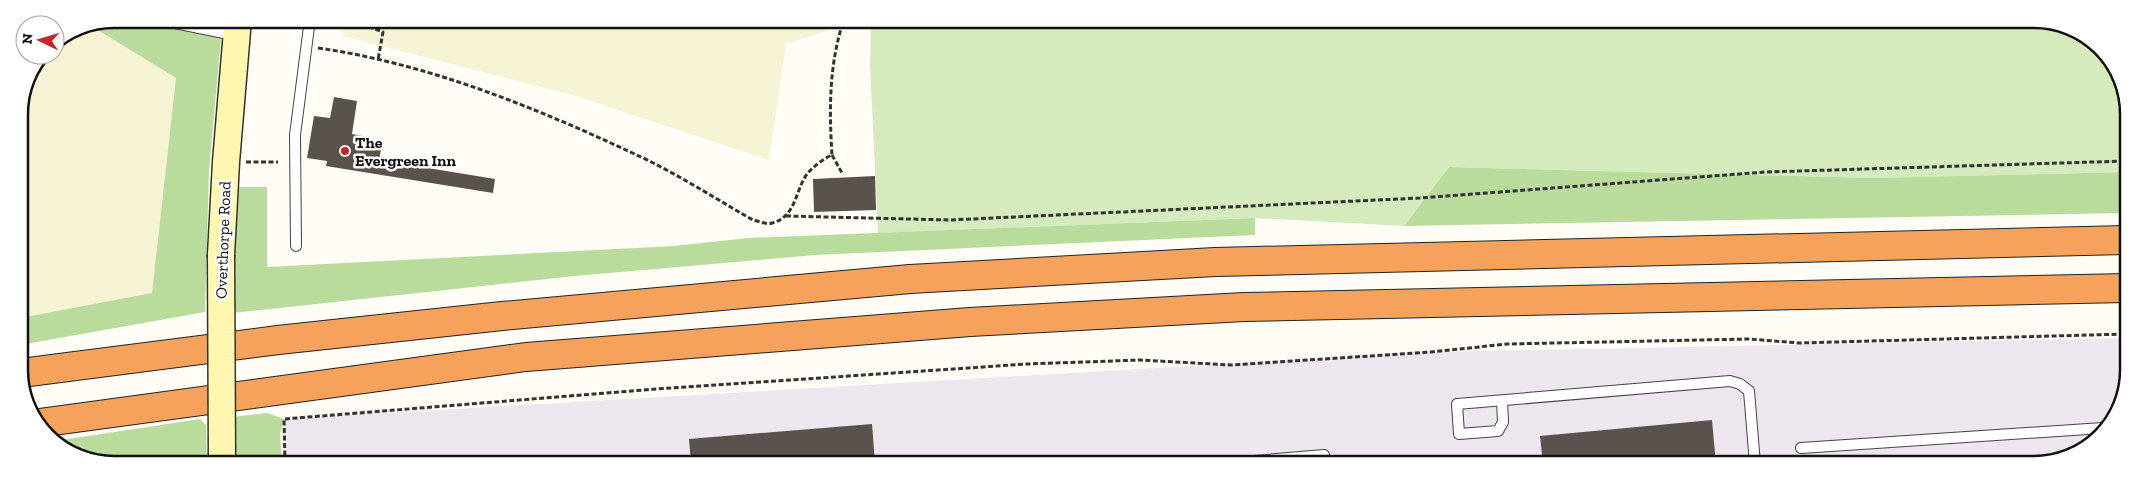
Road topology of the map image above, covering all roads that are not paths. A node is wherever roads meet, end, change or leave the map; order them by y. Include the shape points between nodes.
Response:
1 (237, 28) edge
2 (309, 28) edge
3 (2120, 240) edge
4 (296, 246) dead end
5 (2120, 288) edge
6 (28, 372) edge
7 (1502, 400) junction
8 (45, 422) edge
9 (2096, 428) edge
10 (1801, 448) dead end
11 (1320, 455) edge
12 (1324, 455) dead end
13 (1755, 455) edge
14 (222, 456) edge

1 - 14 street, Overthorpe Road, bridge via 221,255
2 - 4 lane via 295,135
3 - 6 highway via 1216,262 910,279 307,337
5 - 8 highway via 1244,307 970,322 526,357
7 - 7 lane via 1457,404 1459,434 1498,431 1504,422
7 - 13 lane via 1730,381 1749,391
9 - 10 lane
11 - 12 lane

